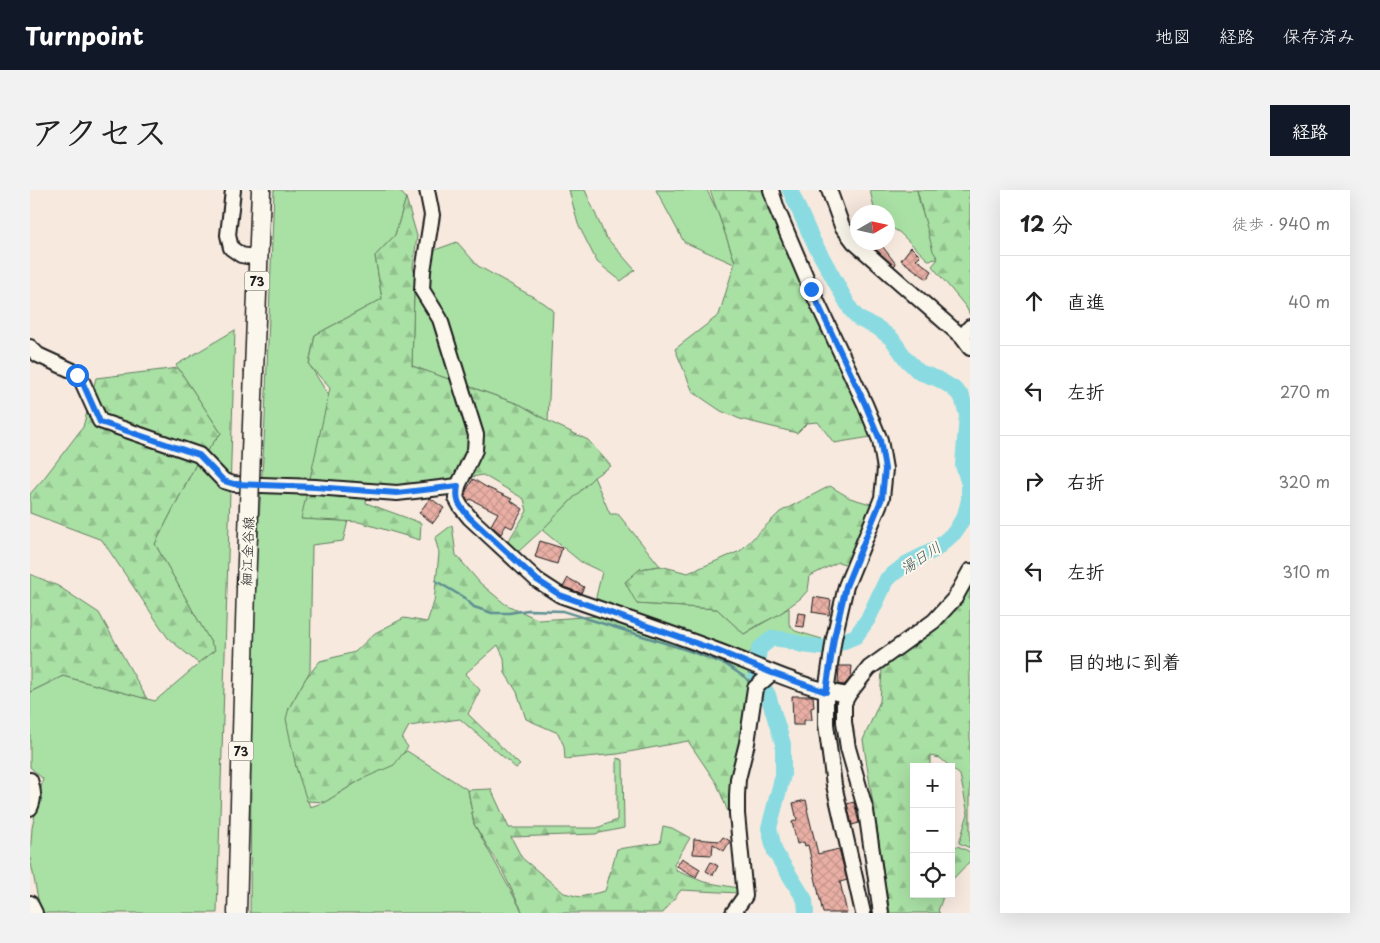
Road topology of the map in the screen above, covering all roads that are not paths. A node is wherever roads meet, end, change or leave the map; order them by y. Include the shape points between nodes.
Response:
1 (233, 190) edge
2 (261, 190) edge
3 (428, 190) edge
4 (770, 190) edge
5 (829, 190) edge
6 (258, 258) junction
7 (967, 337) edge
8 (30, 347) edge
9 (458, 486) junction
10 (970, 571) edge
11 (772, 673) junction
12 (826, 692) junction
13 (848, 695) junction
14 (30, 780) edge
15 (30, 808) edge
16 (30, 903) edge
17 (35, 913) edge
18 (237, 913) edge
19 (733, 913) edge
20 (863, 913) edge
21 (881, 913) edge

1 - 6 street via 228,235 230,248 241,255
2 - 6 main road, 細江金谷線 / 73
3 - 9 street via 432,215 422,290 440,319 476,435 475,450
4 - 12 street via 880,440 885,469 882,498 846,586
5 - 7 street via 842,226 854,242
6 - 18 main road, 細江金谷線 / 73, bridge
8 - 9 street via 38,355 73,371 81,379 100,422 199,455 224,481 397,493
9 - 11 street via 456,498 470,518 537,580 560,595
10 - 13 street via 955,598 934,621 869,668
11 - 12 street
11 - 19 street via 755,688 738,779 737,814 746,896
12 - 13 street
12 - 20 street via 826,724 834,785
13 - 21 street via 844,703 844,722 866,811
14 - 15 street via 34,792
16 - 17 street

